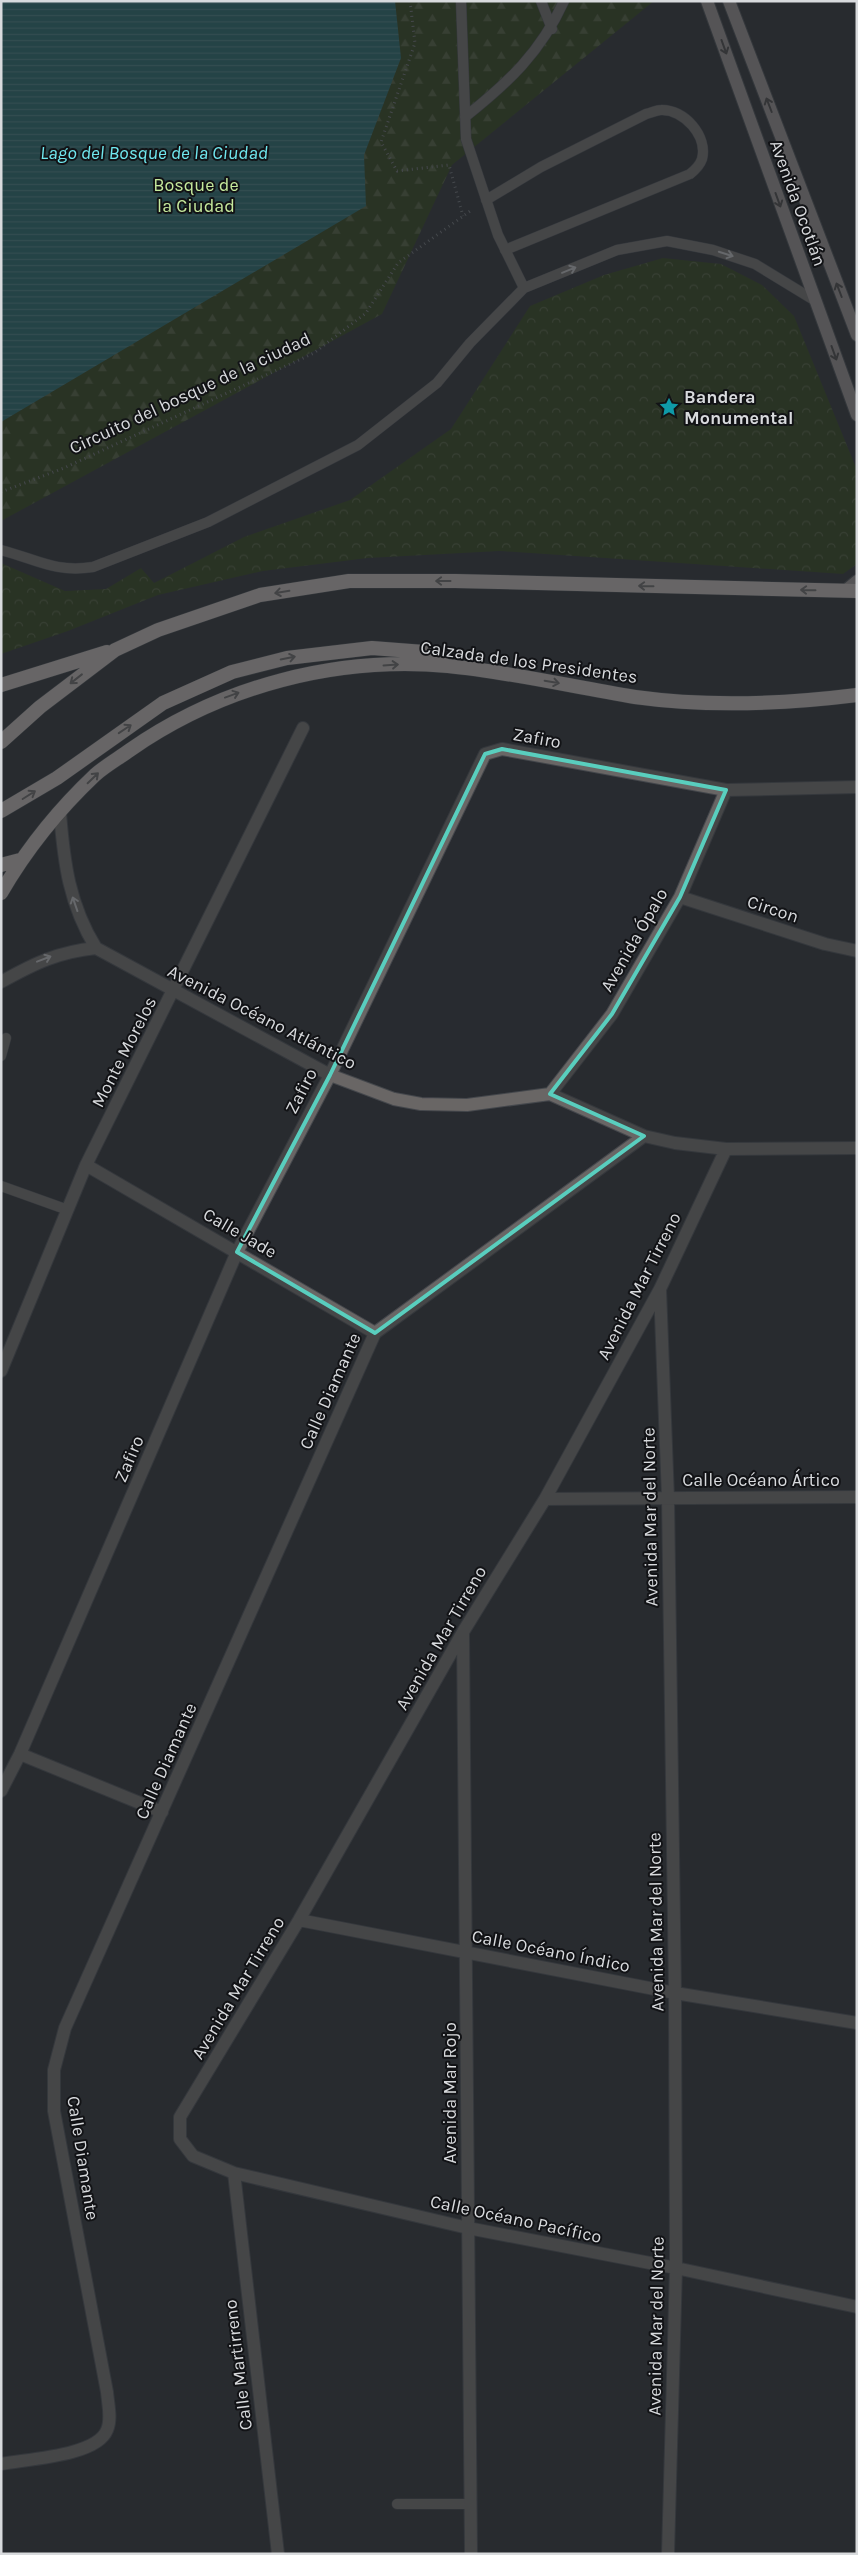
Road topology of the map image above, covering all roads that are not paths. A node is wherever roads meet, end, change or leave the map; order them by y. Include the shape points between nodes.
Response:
1 (461, 1) edge
2 (541, 1) edge
3 (564, 1) edge
4 (707, 1) edge
5 (729, 1) edge
6 (552, 29) junction
7 (465, 117) junction
8 (486, 200) junction
9 (505, 250) junction
10 (524, 288) junction
11 (814, 300) junction
12 (857, 335) edge
13 (857, 415) edge
14 (1, 550) edge
15 (857, 580) edge
16 (851, 591) edge
17 (115, 650) junction
18 (448, 666) junction
19 (5, 681) edge
20 (857, 695) edge
21 (303, 728) dead end
22 (1, 742) edge
23 (857, 787) edge
24 (726, 790) junction
25 (1, 811) edge
26 (60, 813) junction
27 (20, 860) junction
28 (1, 865) edge
29 (1, 893) edge
30 (680, 897) junction
31 (96, 948) junction
32 (857, 951) edge
33 (1, 982) edge
34 (174, 991) junction
35 (6, 1038) dead end
36 (1, 1056) edge
37 (330, 1075) junction
38 (550, 1094) junction
39 (644, 1136) junction
40 (726, 1148) junction
41 (857, 1148) edge
42 (86, 1165) junction
43 (1, 1186) edge
44 (68, 1210) junction
45 (237, 1252) junction
46 (660, 1289) junction
47 (375, 1333) junction
48 (1, 1371) edge
49 (857, 1497) edge
50 (668, 1498) junction
51 (545, 1499) junction
52 (463, 1632) junction
53 (20, 1754) junction
54 (1, 1791) edge
55 (162, 1812) junction
56 (299, 1920) junction
57 (467, 1953) junction
58 (675, 1993) junction
59 (857, 2023) edge
60 (180, 2139) joint
61 (234, 2173) junction
62 (468, 2228) junction
63 (676, 2268) junction
64 (857, 2307) edge
65 (1, 2464) edge
66 (397, 2504) dead end
67 (471, 2504) junction
68 (278, 2554) edge
69 (471, 2554) edge
70 (668, 2554) edge

1 - 7 lane
2 - 6 lane
3 - 6 lane
4 -> 11 main road, Avenida Ocotlán
12 -> 5 main road, Avenida Ocotlán
6 - 7 lane via 506,84
7 - 8 lane via 466,139
8 - 9 lane
8 - 9 lane via 542,167 646,114 661,110 676,113 691,123 699,138 703,156 690,174
9 - 10 lane
10 -> 11 lane via 617,250 667,242 713,250 755,264
10 - 14 lane via 470,343 437,383 358,445 208,522 93,567 74,570 42,565
11 -> 13 main road, Avenida Ocotlán
15 - 16 main road
16 -> 17 highway via 349,581 260,595 158,630
17 - 19 highway
17 -> 22 highway via 40,707
18 -> 20 highway, Calzada de los Presidentes via 646,698 709,702 808,701
25 -> 18 highway via 57,778 163,703 232,672 287,658 372,648 424,652
26 -> 18 highway, Calzada de los Presidentes via 96,774 149,737 217,700 257,686 346,668 402,664
21 - 34 street, Monte Morelos
23 - 24 street, Zafiro
24 - 30 street, Avenida Ópalo
24 - 37 street, Zafiro via 502,749 485,754
26 - 27 highway, Calzada de los Presidentes
31 -> 26 street via 74,903 65,869
27 - 28 highway
27 - 29 highway, Calzada de los Presidentes
30 - 32 street, Circon via 825,944
30 - 38 street, Avenida Ópalo via 612,1014
33 -> 31 street via 40,960 68,951
31 - 34 street, Avenida Océano Atlántico
34 - 37 street, Avenida Océano Atlántico
34 - 42 street, Monte Morelos
35 - 36 lane
37 - 38 street, Avenida Océano Atlántico via 394,1099 421,1104 467,1105
37 - 45 street, Zafiro
38 - 39 street
39 - 40 street
39 - 47 street, Calle Diamante
40 - 41 street
40 - 46 street, Avenida Mar Tirreno
42 - 44 street, Monte Morelos
42 - 45 street, Calle Jade
43 - 44 lane
44 - 48 street, Monte Morelos
45 - 47 street, Calle Jade
45 - 53 street, Zafiro
46 - 50 street, Avenida Mar del Norte
46 - 51 street, Avenida Mar Tirreno
47 - 55 street, Calle Diamante
49 - 50 street, Calle Océano Ártico
50 - 51 street, Calle Océano Ártico
50 - 58 street, Avenida Mar del Norte
51 - 52 street, Avenida Mar Tirreno
52 - 56 street, Avenida Mar Tirreno
52 - 57 street, Avenida Mar Rojo
53 - 54 street, Zafiro
53 - 55 street
55 - 65 street, Calle Diamante via 65,2028 54,2070 54,2111 107,2392 108,2429 100,2442 84,2450
56 - 57 street, Calle Océano Índico
56 - 60 street, Avenida Mar Tirreno via 180,2117
57 - 58 street, Calle Océano Índico
57 - 62 street, Avenida Mar Rojo
58 - 59 street, Calle Océano Índico
58 - 63 street, Avenida Mar del Norte
60 - 61 street, Calle Océano Pacífico via 193,2156
61 - 62 street, Calle Océano Pacífico
61 - 68 street, Calle Martirreno
62 - 63 street, Calle Océano Pacífico
62 - 67 street, Avenida Mar Rojo
63 - 64 street, Calle Océano Pacífico
63 - 70 street, Avenida Mar del Norte
66 - 67 lane
67 - 69 street, Avenida Mar Rojo

